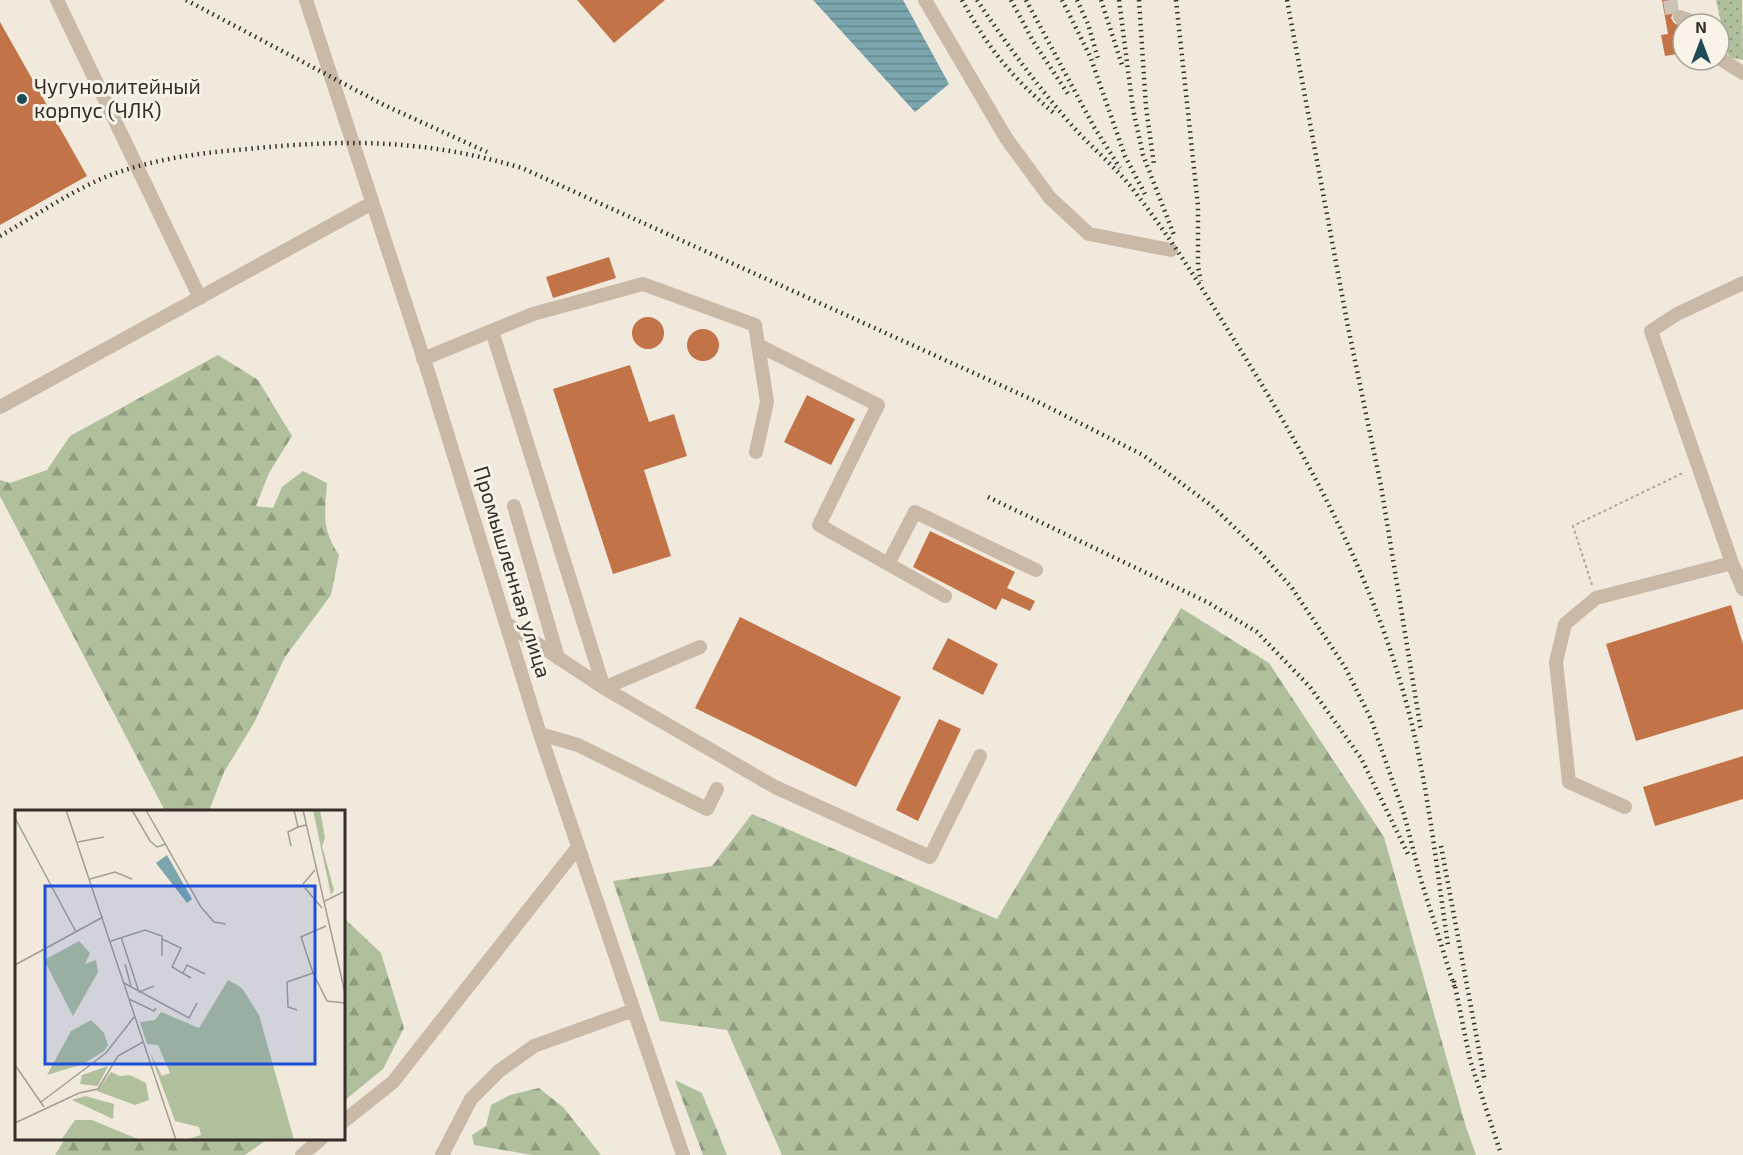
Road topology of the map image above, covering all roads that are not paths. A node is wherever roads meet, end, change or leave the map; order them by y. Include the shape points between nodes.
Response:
1 (57, 0) edge
2 (306, 0) edge
3 (925, 0) edge
4 (372, 203) junction
5 (1171, 250) dead end
6 (1743, 283) edge
7 (200, 298) junction
8 (492, 331) junction
9 (758, 345) junction
10 (423, 359) junction
11 (0, 407) edge
12 (756, 452) dead end
13 (514, 506) dead end
14 (1732, 562) junction
15 (888, 564) junction
16 (1036, 570) dead end
17 (1743, 589) edge
18 (945, 596) dead end
19 (506, 623) junction
20 (700, 647) dead end
21 (558, 658) junction
22 (604, 688) junction
23 (540, 734) junction
24 (980, 756) dead end
25 (717, 789) dead end
26 (1625, 807) dead end
27 (578, 847) junction
28 (634, 1010) junction
29 (345, 1120) edge
30 (320, 1140) edge
31 (302, 1155) edge
32 (442, 1155) edge
33 (683, 1155) edge

1 - 7 street
2 - 4 street, Промышленная улица
3 - 5 street via 1006,138 1050,198 1089,234
4 - 7 street
4 - 10 street, Промышленная улица
6 - 14 street via 1677,314 1651,331
7 - 11 street
8 - 9 street via 533,314 643,284 755,325
8 - 10 street
8 - 22 street
9 - 12 street via 767,402
9 - 15 street via 878,405 819,525
10 - 19 street, Промышленная улица
13 - 21 street
14 - 17 street
14 - 26 street via 1596,598 1565,624 1556,662 1569,782
15 - 16 street via 915,512
15 - 18 street
19 - 21 street
19 - 23 street, Промышленная улица
20 - 22 street
21 - 22 street
22 - 24 street via 775,787 930,856
23 - 25 street via 578,745 707,809
23 - 27 street, Промышленная улица
27 - 28 street, Промышленная улица
27 - 29 street via 393,1082
28 - 32 street via 534,1046 499,1071 471,1099
28 - 33 street, Промышленная улица
30 - 31 street

